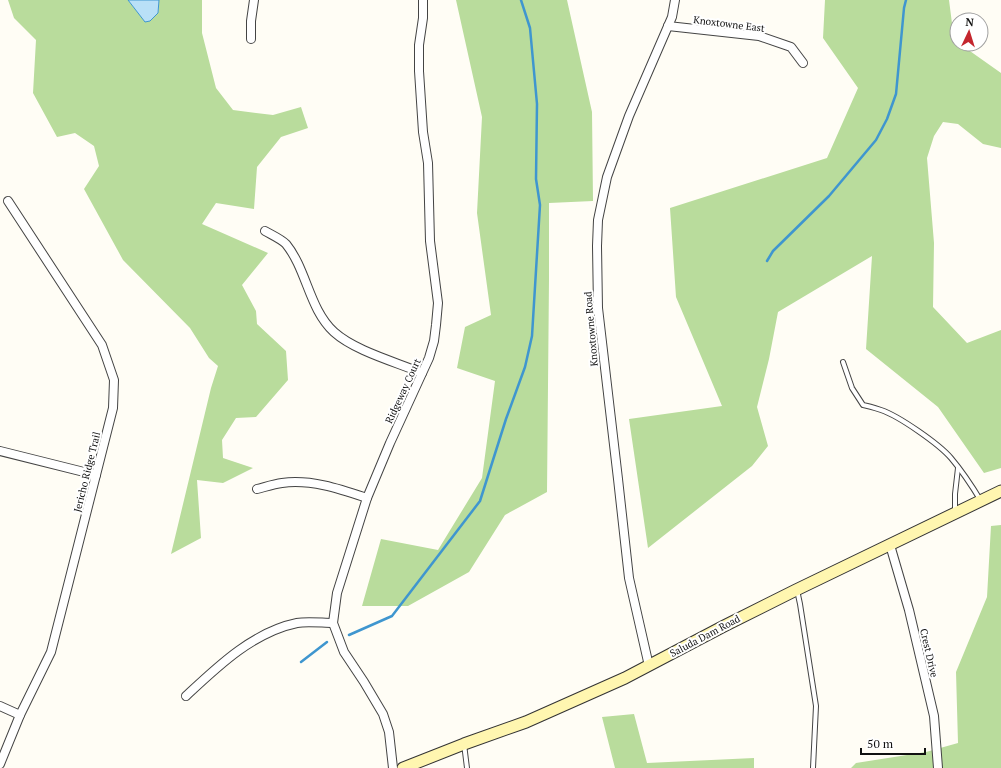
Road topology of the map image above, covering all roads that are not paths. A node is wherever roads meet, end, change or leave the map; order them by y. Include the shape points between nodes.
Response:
1 (254, 0) edge
2 (423, 0) edge
3 (675, 0) edge
4 (668, 26) junction
5 (251, 39) dead end
6 (803, 63) dead end
7 (8, 201) dead end
8 (265, 231) dead end
9 (843, 362) dead end
10 (422, 373) junction
11 (0, 451) edge
12 (958, 468) junction
13 (96, 475) junction
14 (257, 489) dead end
15 (1001, 491) edge
16 (367, 498) junction
17 (981, 501) junction
18 (955, 514) junction
19 (890, 545) junction
20 (796, 590) junction
21 (333, 623) junction
22 (649, 666) junction
23 (186, 696) dead end
24 (0, 706) edge
25 (20, 715) junction
26 (464, 744) junction
27 (0, 764) edge
28 (393, 768) edge
29 (403, 768) edge
30 (467, 768) edge
31 (813, 768) edge
32 (938, 768) edge

1 - 5 street
2 - 10 street, Ridgeway Court via 419,71 428,163 430,241 438,304 434,341
3 - 4 street, Knoxtowne Road
4 - 6 street, Knoxtowne East via 759,36 791,47
4 - 22 street, Knoxtowne Road via 629,116 607,177 599,214 597,246 598,308 629,578
7 - 13 street, Jericho Ridge Trail via 102,345 114,380 114,408
8 - 10 street via 285,243 326,324 334,332 357,347
9 - 12 lane via 852,388 863,405 882,410 903,421 950,457
10 - 16 street, Ridgeway Court
11 - 13 street
12 - 17 lane
12 - 18 lane
13 - 25 street, Jericho Ridge Trail via 51,652
14 - 16 street via 301,482 319,484
15 - 17 street, Saluda Dam Road
16 - 21 street, Ridgeway Court via 337,593
17 - 18 street, Saluda Dam Road
18 - 19 street, Saluda Dam Road
19 - 20 street, Saluda Dam Road
19 - 32 street, Crest Drive via 910,610 934,716
20 - 22 street, Saluda Dam Road
20 - 31 lane via 816,706
21 - 23 street via 298,622 274,630 230,658
21 - 28 street, Ridgeway Court via 344,652 383,714 389,732
22 - 26 street, Saluda Dam Road via 526,722
24 - 25 street
25 - 27 street, Jericho Ridge Trail
26 - 29 street, Saluda Dam Road
26 - 30 lane

